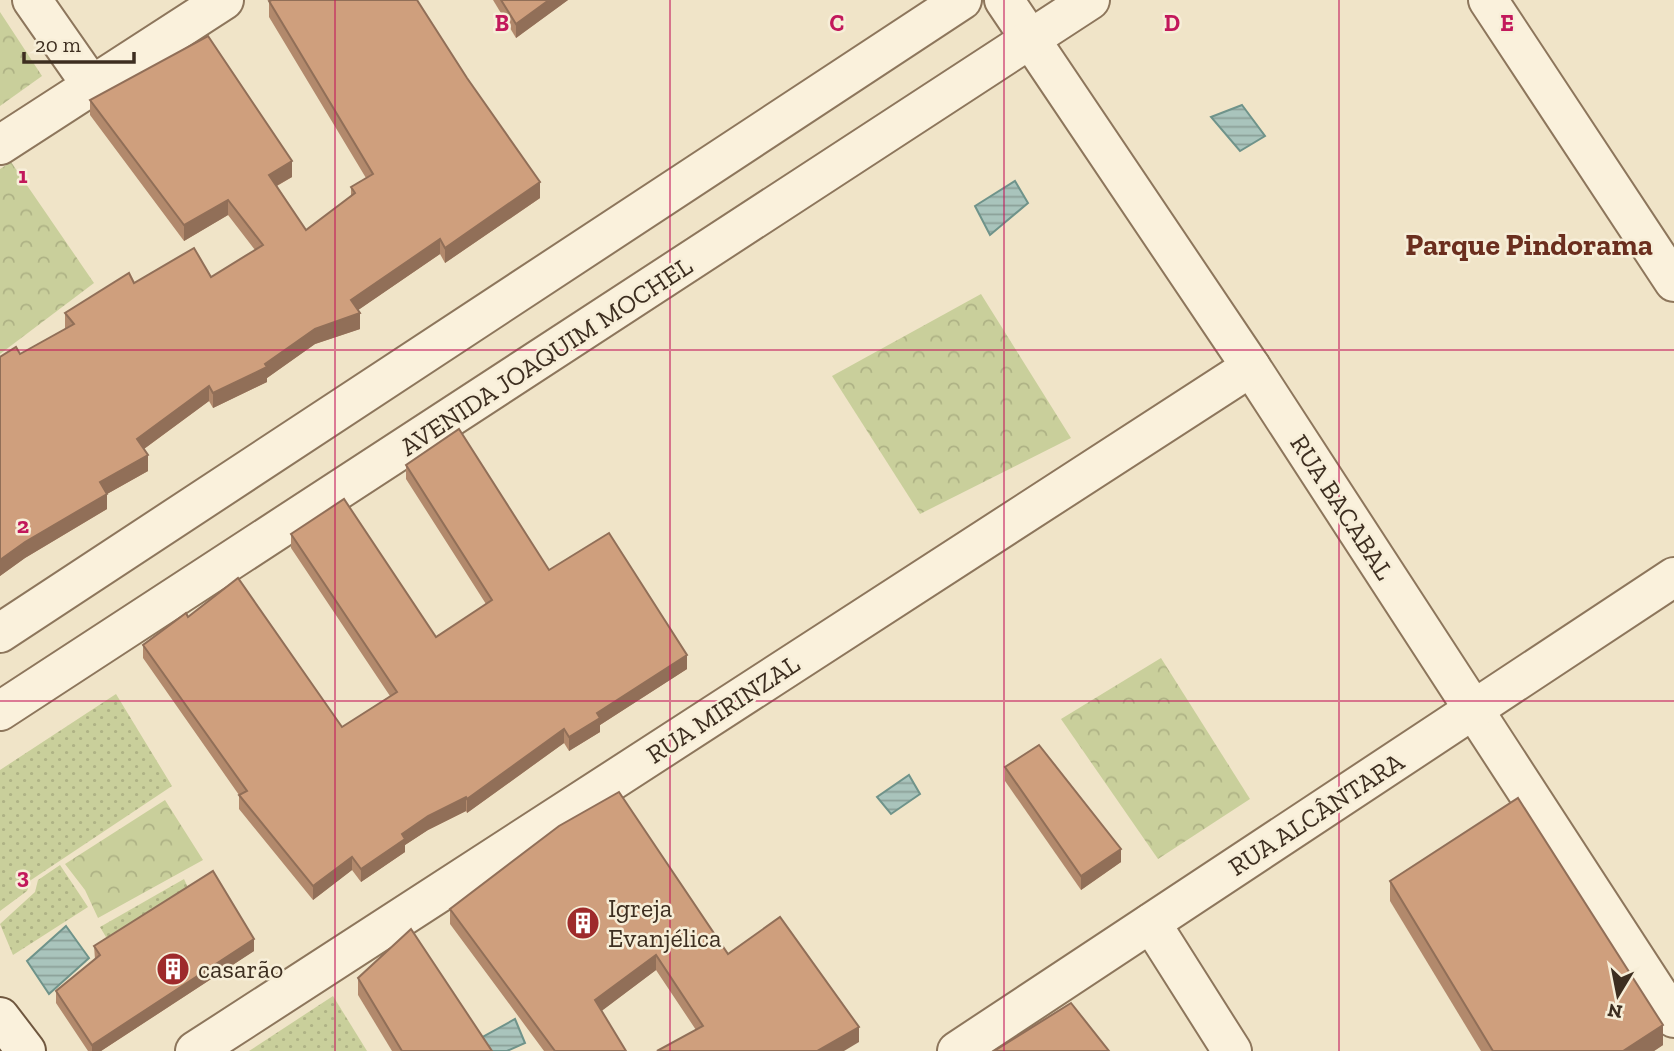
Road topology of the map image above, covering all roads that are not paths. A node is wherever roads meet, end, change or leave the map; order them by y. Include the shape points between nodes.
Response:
1 (32, 0) edge
2 (224, 0) edge
3 (961, 0) edge
4 (1004, 0) edge
5 (1090, 0) edge
6 (1488, 0) edge
7 (1031, 41) junction
8 (92, 86) junction
9 (0, 145) edge
10 (1674, 282) edge
11 (1251, 367) junction
12 (1674, 577) edge
13 (0, 633) edge
14 (1474, 710) junction
15 (0, 711) edge
16 (1151, 923) junction
17 (0, 1017) edge
18 (1674, 1018) edge
19 (26, 1051) edge
20 (195, 1051) edge
21 (957, 1051) edge
22 (1232, 1051) edge

1 - 8 street
2 - 8 street
3 - 13 street
4 - 7 street, RUA BACABAL
5 - 7 street, AVENIDA JOAQUIM MOCHEL
6 - 10 street
7 - 11 street, RUA BACABAL
7 - 15 street, AVENIDA JOAQUIM MOCHEL
8 - 9 street
11 - 14 street, RUA BACABAL
11 - 20 street, RUA MIRINZAL
12 - 14 street, RUA ALCÂNTARA
14 - 16 street, RUA ALCÂNTARA
14 - 18 street, RUA BACABAL
16 - 21 street, RUA ALCÂNTARA
16 - 22 street
17 - 19 street

